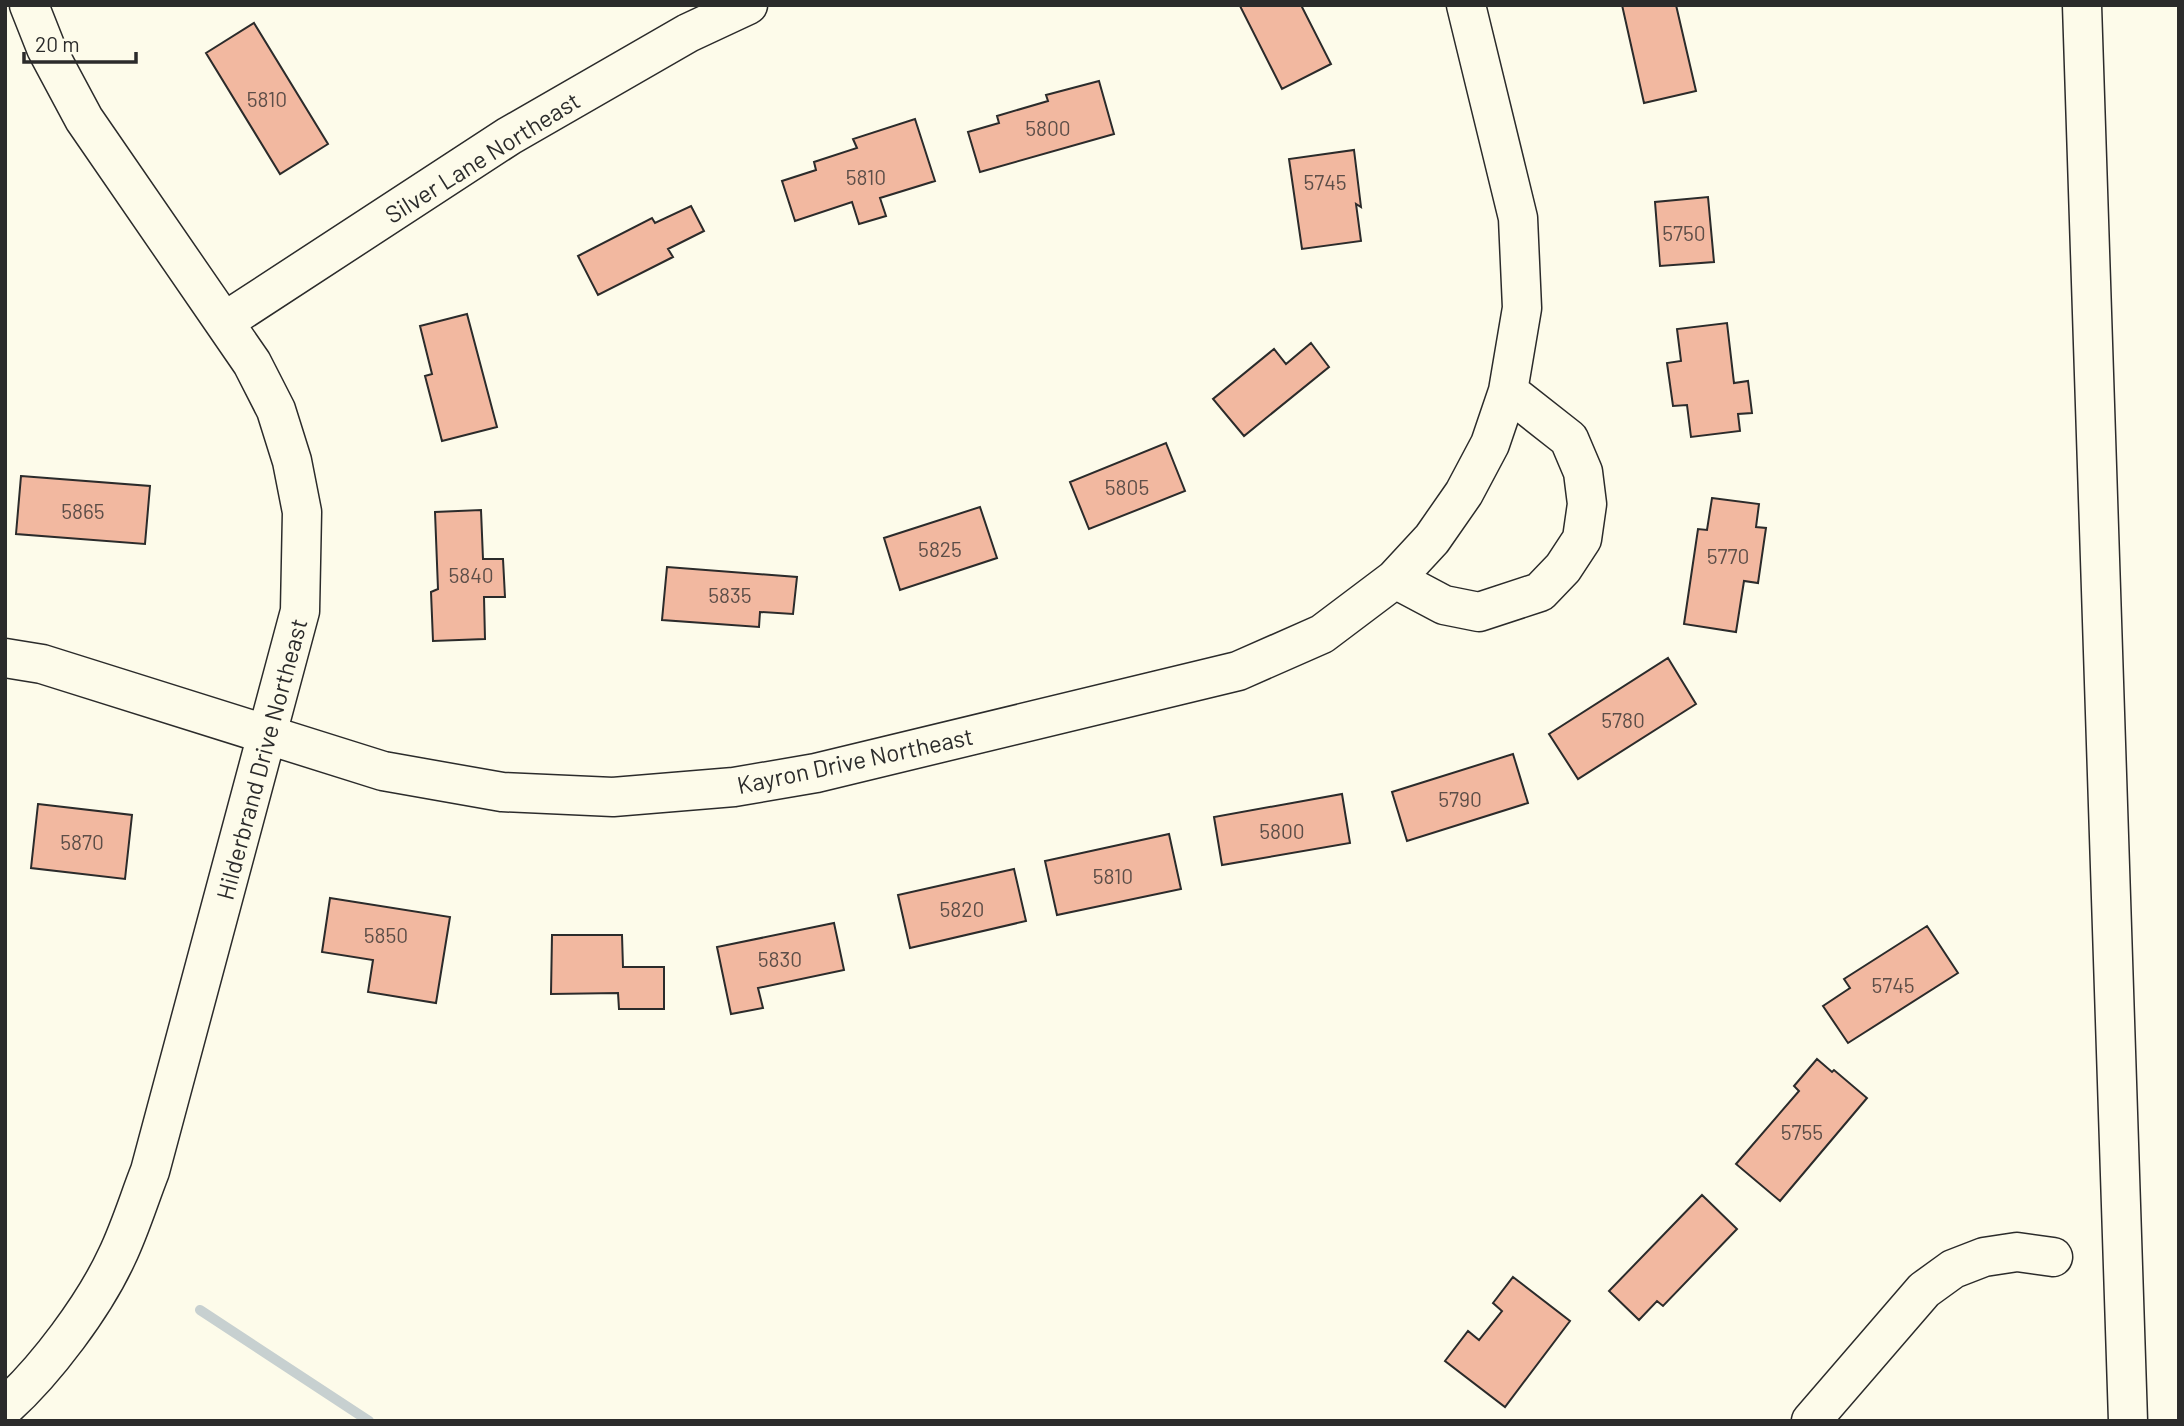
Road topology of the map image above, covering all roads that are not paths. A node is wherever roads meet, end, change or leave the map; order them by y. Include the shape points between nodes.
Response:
1 (29, 5) edge
2 (748, 5) edge
3 (1466, 5) edge
4 (2082, 5) edge
5 (224, 322) junction
6 (1508, 391) junction
7 (1395, 579) junction
8 (5, 658) edge
9 (269, 734) junction
10 (2053, 1257) dead end
11 (5, 1407) edge
12 (1811, 1421) edge
13 (2128, 1421) edge

1 - 5 main road, Hilderbrand Drive Northeast via 84,119
2 - 5 main road, Silver Lane Northeast via 688,33 509,136
3 - 6 main road, Kayron Drive Northeast via 1518,218 1522,308
4 - 13 main road
5 - 9 main road, Hilderbrand Drive Northeast via 276,410 302,512 300,611
6 - 7 main road, Kayron Drive Northeast via 1490,444 1464,493 1432,539
6 - 7 main road via 1569,439 1583,472 1587,504 1582,539 1540,592 1479,612 1444,605
7 - 9 main road, Kayron Drive Northeast via 1322,634 1238,671 816,773 734,787 613,797 502,792 383,771
8 - 9 main road, Kayron Drive Northeast via 42,664
9 - 11 main road, Hilderbrand Drive Northeast via 150,1171 131,1220 116,1258 74,1329
10 - 12 main road via 2017,1252 1984,1256 1953,1269 1924,1290

